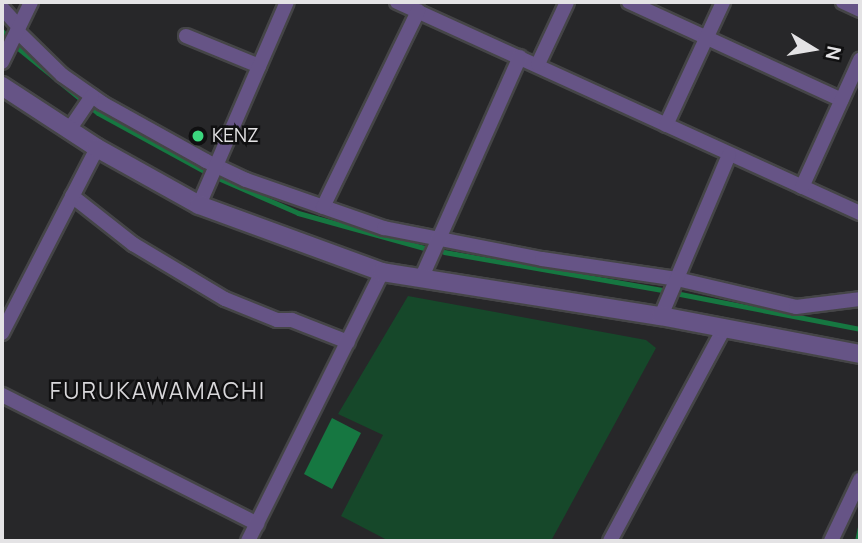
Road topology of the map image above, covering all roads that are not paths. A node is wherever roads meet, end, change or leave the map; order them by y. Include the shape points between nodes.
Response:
1 (31, 2) edge
2 (287, 2) edge
3 (397, 2) edge
4 (567, 2) edge
5 (629, 2) edge
6 (723, 2) edge
7 (843, 2) edge
8 (2, 8) edge
9 (860, 10) edge
10 (418, 11) junction
11 (18, 29) junction
12 (186, 36) dead end
13 (707, 37) junction
14 (520, 57) junction
15 (860, 60) edge
16 (2, 62) edge
17 (538, 64) junction
18 (259, 66) junction
19 (2, 86) edge
20 (91, 97) junction
21 (842, 100) junction
22 (666, 125) junction
23 (69, 130) junction
24 (97, 148) junction
25 (729, 155) junction
26 (216, 166) junction
27 (802, 187) junction
28 (72, 196) junction
29 (199, 205) junction
30 (323, 207) junction
31 (860, 213) edge
32 (439, 238) junction
33 (382, 272) junction
34 (421, 279) junction
35 (677, 279) junction
36 (860, 299) edge
37 (661, 316) junction
38 (724, 328) junction
39 (2, 333) edge
40 (348, 342) junction
41 (860, 354) edge
42 (2, 394) edge
43 (860, 480) edge
44 (257, 524) junction
45 (248, 541) edge
46 (610, 541) edge
47 (831, 541) edge

1 - 11 street
2 - 18 street
3 - 10 street
4 - 17 street
5 - 13 street
6 - 13 street
7 - 9 street
8 - 11 street
10 - 14 street
10 - 30 street
11 - 16 street
11 - 20 street via 61,75
12 - 18 street
13 - 21 street
13 - 22 street
14 - 17 street
14 - 32 street
15 - 21 street
17 - 22 street
18 - 26 street
19 - 23 street
20 - 23 street
20 - 26 street
21 - 27 street
22 - 25 street
23 - 24 street
24 - 28 street
24 - 29 street
25 - 27 street
25 - 35 street
26 - 29 street
26 - 30 street
27 - 31 street
28 - 39 street
28 - 40 street via 133,244 225,299
29 - 33 street
30 - 32 street via 384,228
32 - 34 street
32 - 35 street
33 - 34 street
33 - 40 street
34 - 37 street
35 - 36 street via 796,307
35 - 37 street
37 - 38 street
38 - 41 street
38 - 46 street
40 - 44 street
42 - 44 street
43 - 47 street
44 - 45 street

